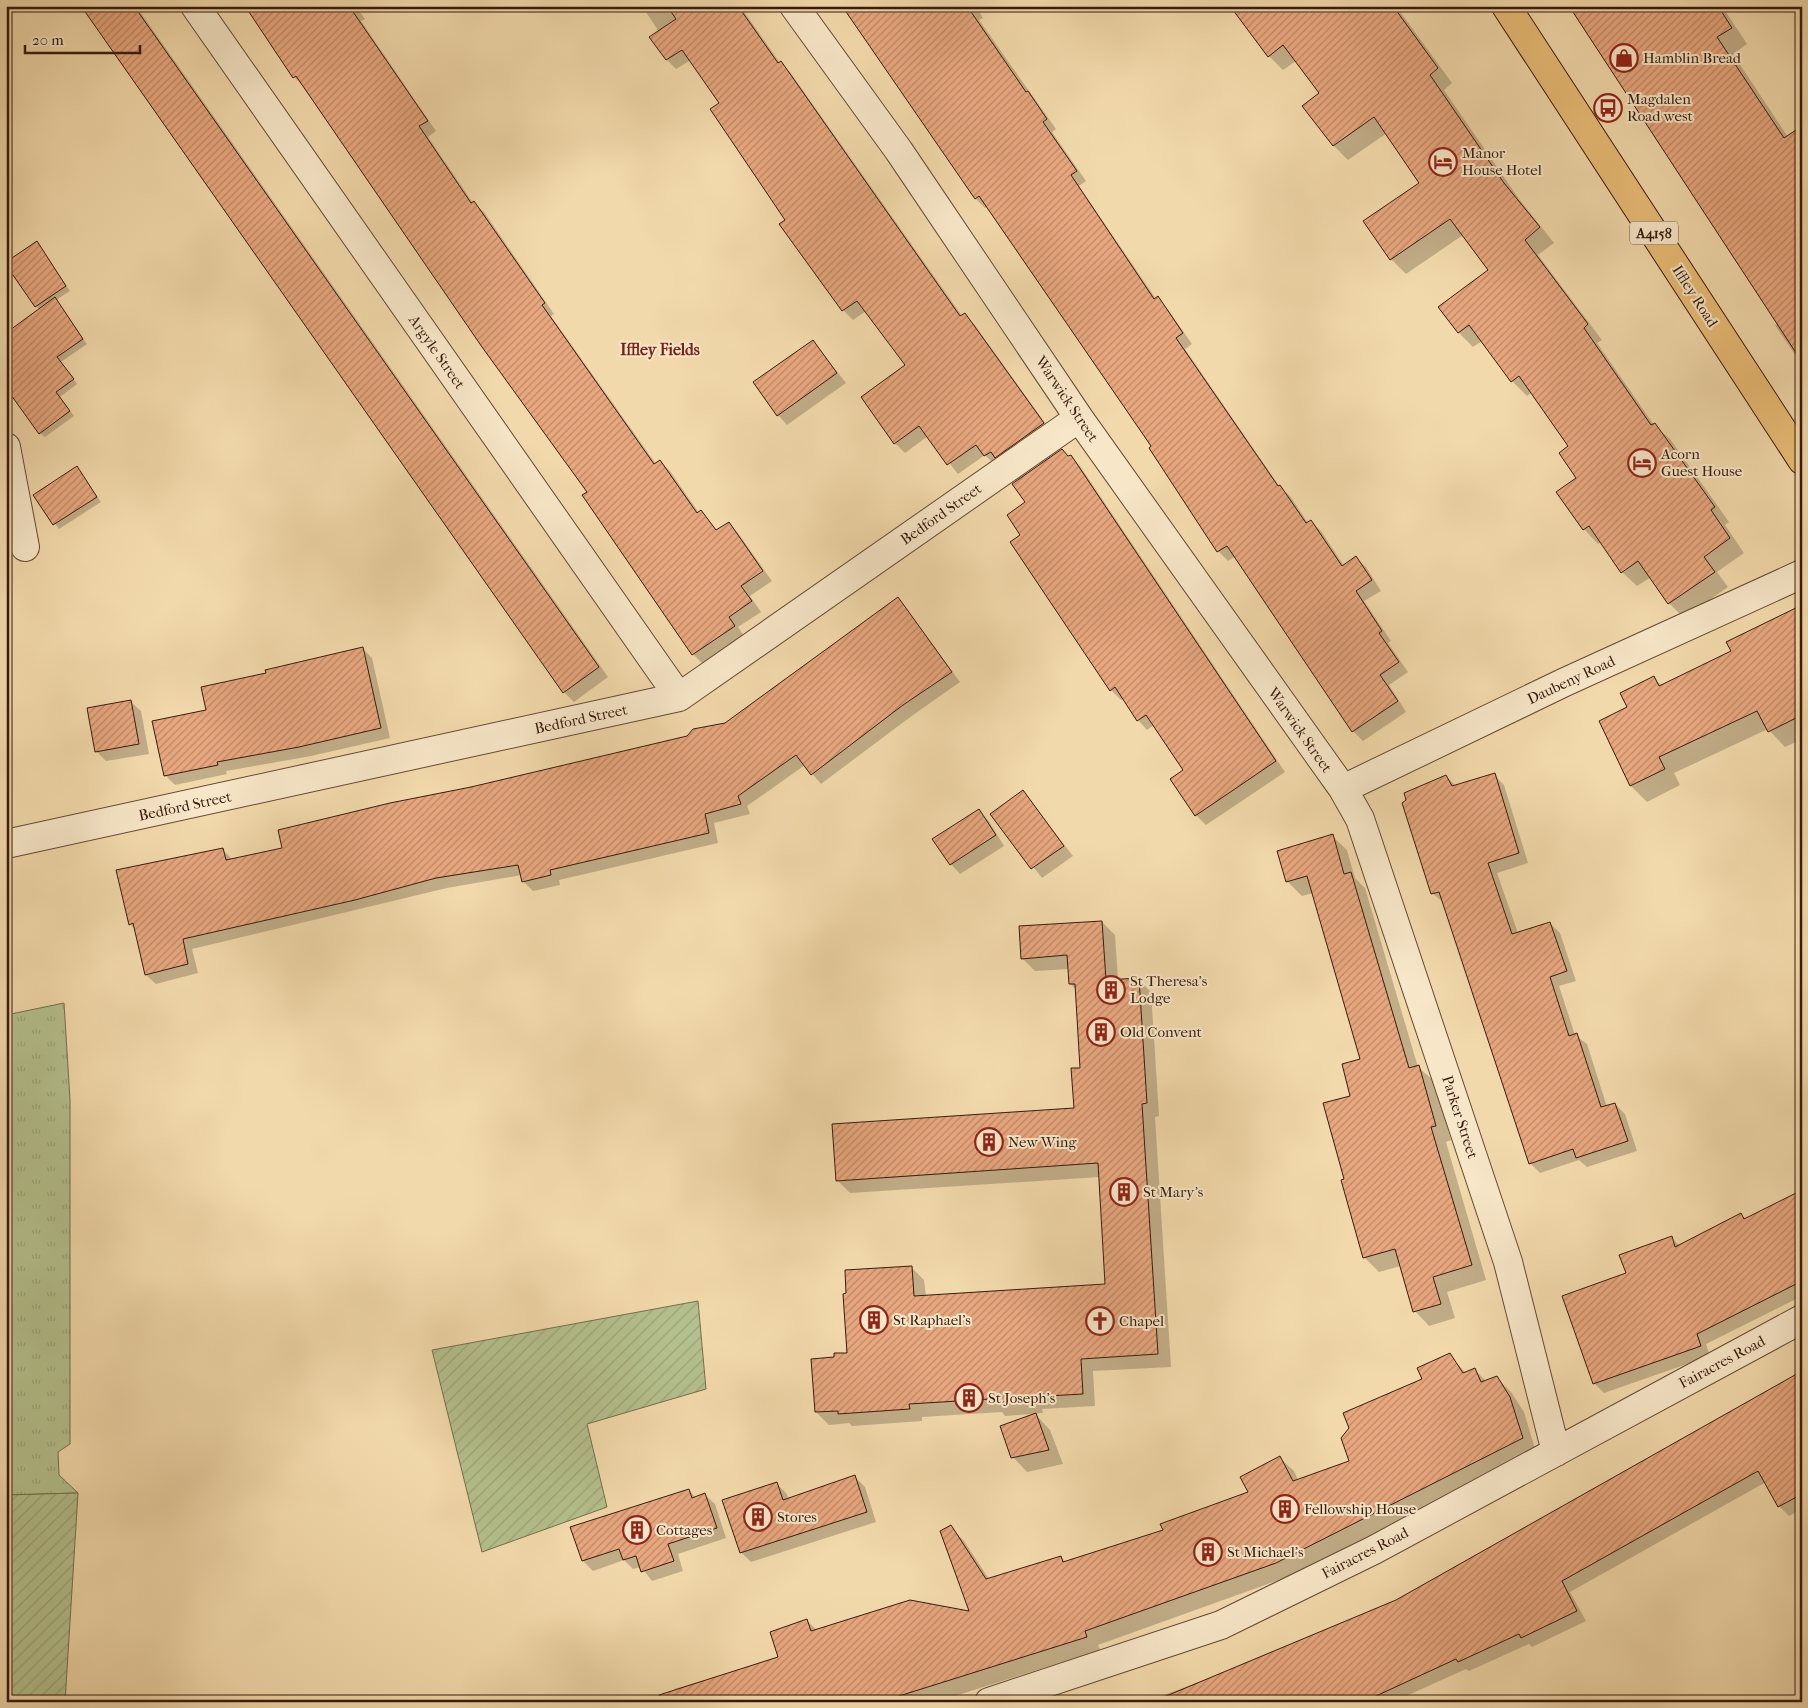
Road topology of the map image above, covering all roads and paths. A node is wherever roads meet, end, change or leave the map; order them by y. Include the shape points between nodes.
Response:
1 (195, 6) edge
2 (794, 6) edge
3 (1506, 6) edge
4 (1079, 418) junction
5 (6, 447) edge
6 (1802, 460) edge
7 (25, 547) dead end
8 (1802, 574) edge
9 (679, 697) junction
10 (1342, 790) junction
11 (6, 844) edge
12 (1802, 1319) edge
13 (1556, 1452) junction
14 (989, 1702) edge

1 - 9 street, Argyle Street
2 - 4 street, Warwick Street via 899,151
3 - 6 main road, Iffley Road / A4158
4 - 9 street, Bedford Street
4 - 10 street, Warwick Street
5 - 7 street
8 - 10 street, Daubeny Road via 1565,682
9 - 11 street, Bedford Street
10 - 13 street, Parker Street via 1360,819 1508,1262
12 - 13 street, Fairacres Road
13 - 14 street, Fairacres Road via 1374,1550 1221,1625

